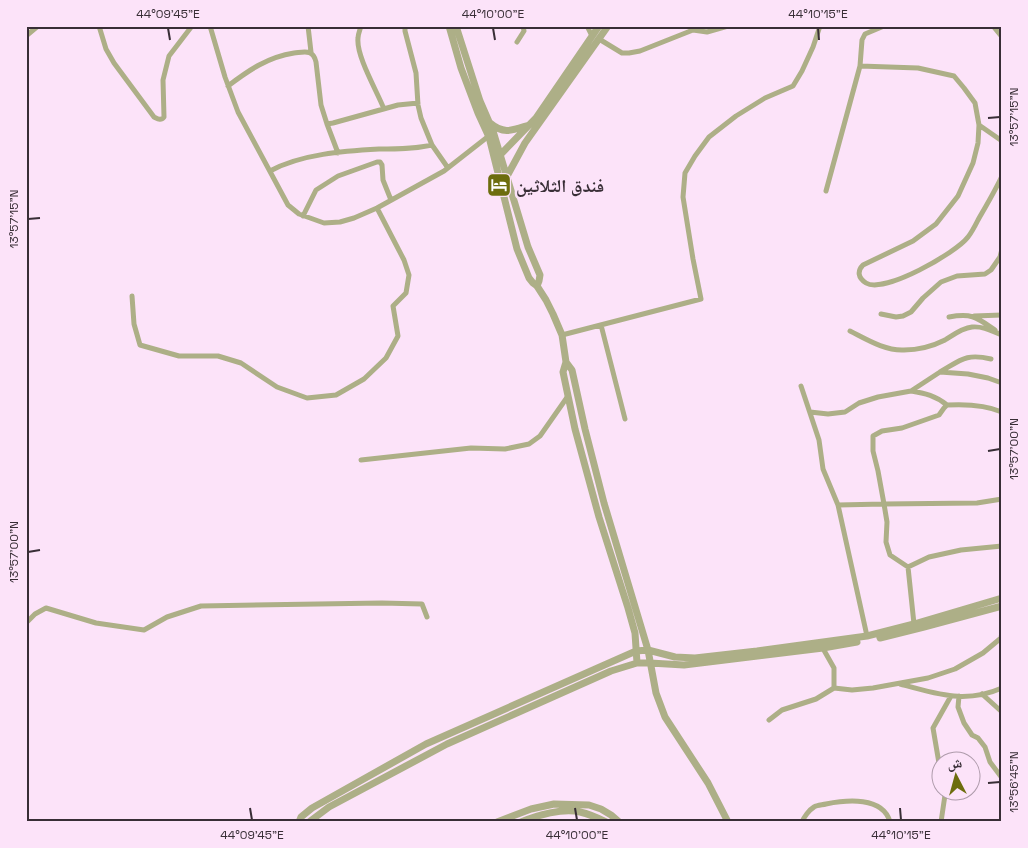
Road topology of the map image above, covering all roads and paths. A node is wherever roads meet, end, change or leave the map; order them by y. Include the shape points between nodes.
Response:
1 (38, 26) edge
2 (100, 26) edge
3 (192, 26) edge
4 (210, 26) edge
5 (308, 26) edge
6 (361, 26) edge
7 (405, 26) edge
8 (448, 26) edge
9 (456, 26) edge
10 (523, 26) edge
11 (587, 26) edge
12 (598, 26) edge
13 (608, 26) edge
14 (728, 26) edge
15 (820, 26) edge
16 (884, 26) edge
17 (994, 26) edge
18 (694, 28) edge
19 (26, 36) edge
20 (1002, 37) edge
21 (595, 38) junction
22 (517, 42) dead end
23 (311, 52) junction
24 (860, 66) junction
25 (26, 75) edge
26 (26, 85) edge
27 (228, 86) junction
28 (418, 103) junction
29 (384, 109) junction
30 (490, 123) junction
31 (327, 124) junction
32 (529, 125) junction
33 (979, 125) junction
34 (491, 134) junction
35 (1002, 140) edge
36 (432, 145) junction
37 (338, 153) junction
38 (497, 157) junction
39 (448, 168) junction
40 (270, 171) junction
41 (1002, 176) edge
42 (506, 177) junction
43 (501, 184) junction
44 (826, 191) dead end
45 (391, 200) junction
46 (377, 208) junction
47 (304, 216) junction
48 (1002, 249) edge
49 (537, 286) junction
50 (132, 296) dead end
51 (881, 314) dead end
52 (1002, 315) edge
53 (973, 316) junction
54 (949, 317) dead end
55 (601, 325) junction
56 (850, 331) dead end
57 (562, 335) junction
58 (1002, 335) edge
59 (991, 359) dead end
60 (566, 362) junction
61 (940, 372) junction
62 (1002, 382) edge
63 (801, 386) dead end
64 (911, 391) junction
65 (568, 396) junction
66 (948, 405) junction
67 (810, 412) junction
68 (1002, 412) edge
69 (625, 419) dead end
70 (361, 460) dead end
71 (1002, 499) edge
72 (884, 504) junction
73 (838, 505) junction
74 (1002, 546) edge
75 (908, 567) junction
76 (1002, 598) edge
77 (1002, 607) edge
78 (427, 617) dead end
79 (26, 623) edge
80 (914, 624) junction
81 (1002, 632) edge
82 (867, 636) junction
83 (821, 645) junction
84 (648, 650) junction
85 (636, 651) junction
86 (637, 663) junction
87 (650, 663) junction
88 (897, 684) junction
89 (834, 688) junction
90 (1002, 688) edge
91 (982, 694) junction
92 (951, 696) junction
93 (959, 696) junction
94 (1002, 712) edge
95 (769, 720) dead end
96 (937, 750) edge
97 (1002, 778) edge
98 (944, 800) edge
99 (299, 822) edge
100 (309, 822) edge
101 (497, 822) edge
102 (521, 822) edge
103 (606, 822) edge
104 (619, 822) edge
105 (728, 822) edge
106 (802, 822) edge
107 (890, 822) edge
108 (941, 822) edge

1 - 19 street
2 - 3 street via 106,49 114,63 159,120 165,112 163,80 169,56
4 - 27 street
5 - 23 street
6 - 29 street via 359,51
7 - 28 street via 416,73
8 - 34 street via 478,113
9 - 30 street
10 - 22 street via 524,31
11 - 21 street
12 - 21 street
13 - 21 street
14 - 18 street via 707,32
15 - 55 street via 793,86 765,98 709,137 685,173 683,197 701,299
16 - 24 street via 865,34
17 - 20 street
18 - 21 street via 640,51 622,52
21 - 32 street
21 - 42 street
23 - 27 street via 282,55 263,62
23 - 31 street via 316,62 321,105
24 - 33 street via 918,68 954,76 976,103
24 - 44 street
25 - 26 street
27 - 40 street via 238,112
28 - 29 street
28 - 36 street
29 - 31 street
30 - 32 street via 503,131
30 - 34 street
31 - 37 street
32 - 38 street
33 - 35 street
33 - 41 street via 973,163 958,196 936,224 913,242 863,265 859,270 862,280 876,286 912,274 946,256 967,238
34 - 38 street
34 - 39 street
36 - 37 street
36 - 39 street
37 - 40 street via 282,164
38 - 42 street
38 - 43 street
39 - 45 street
40 - 47 street via 288,205
42 - 43 street
42 - 49 street via 540,276
43 - 49 street via 517,249 529,278
45 - 46 street
45 - 47 street via 383,180 382,165 377,162 338,176 316,190
46 - 47 street via 340,222 324,223
46 - 50 street via 409,275 406,293 393,306 398,336 386,358 364,379 336,395 307,398 277,387 241,363 218,356 179,356 140,345 134,324
48 - 51 street via 992,270 985,274 957,276 941,282 903,316
49 - 57 street
52 - 53 street
53 - 54 street
53 - 58 street
55 - 57 street
55 - 69 street
56 - 58 street via 885,348 903,350 931,346 972,327
57 - 60 street
59 - 61 street via 968,357
60 - 65 street via 562,372
60 - 84 street via 572,370 604,503
61 - 62 street via 975,375
61 - 64 street
63 - 67 street
64 - 66 street via 939,398
64 - 67 street via 859,403 845,412
65 - 70 street via 540,436 529,444 505,449 471,448
65 - 85 street via 599,517 630,614
66 - 68 street via 992,408
66 - 72 street via 939,415 873,436
67 - 73 street via 823,469
71 - 72 street via 977,503
72 - 73 street
72 - 75 street via 890,556
73 - 82 street
74 - 75 street via 929,557
75 - 80 street
76 - 80 street
77 - 83 street via 865,641
78 - 79 street via 422,604 201,606 167,617 144,630 96,623 46,608
80 - 82 street
81 - 88 street via 1001,638 956,669
82 - 83 street
83 - 84 street via 695,658
83 - 87 street via 684,665
83 - 89 street via 834,668
84 - 85 street
84 - 87 street
85 - 86 street
85 - 99 street via 426,744 312,808
86 - 87 street
86 - 100 street via 611,671 446,744 329,807
87 - 105 street via 665,717 708,783
88 - 89 street via 852,690
88 - 92 street
89 - 95 street via 816,700 782,710
90 - 91 street
91 - 93 street
91 - 94 street
92 - 93 street
92 - 96 street via 933,728
93 - 97 street via 958,708 964,722 985,747 990,762
98 - 108 street
101 - 104 street via 554,804 589,805
102 - 103 street via 554,812 578,811
106 - 107 street via 814,807 861,800 880,807 889,815

